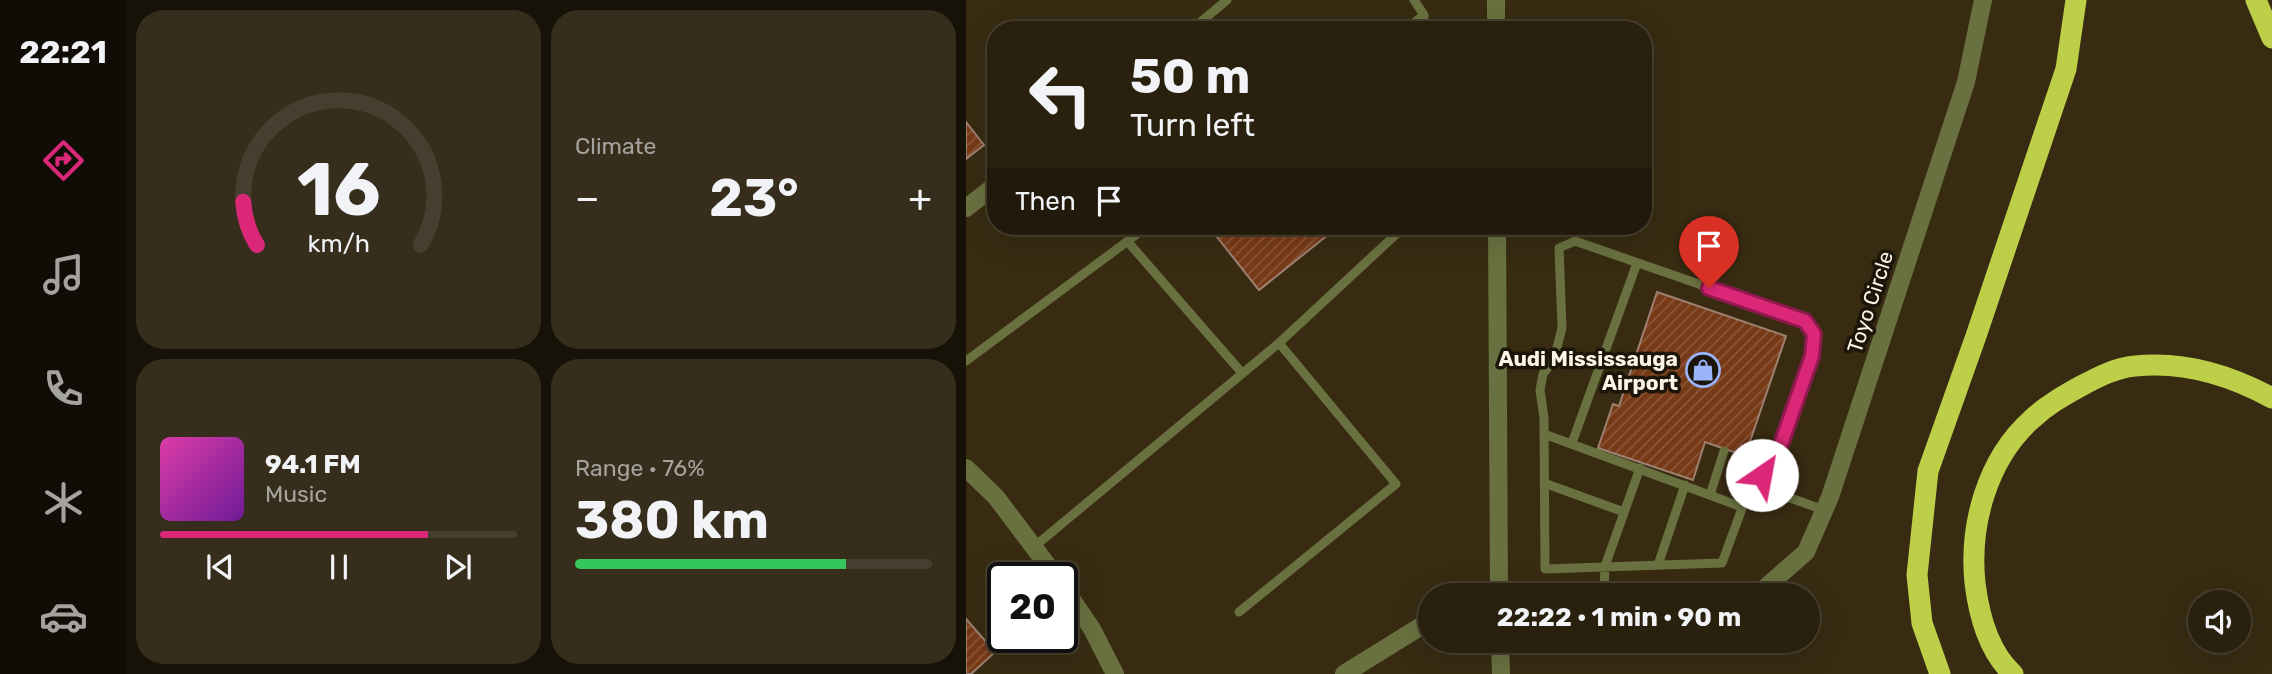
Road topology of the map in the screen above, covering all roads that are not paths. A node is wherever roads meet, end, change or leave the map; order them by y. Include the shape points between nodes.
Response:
1 (1227, 0) edge
2 (1413, 0) edge
3 (1496, 0) edge
4 (1983, 0) edge
5 (2076, 0) edge
6 (2256, 0) edge
7 (1424, 15) junction
8 (1202, 21) edge
9 (1416, 21) edge
10 (1424, 21) edge
11 (1496, 21) edge
12 (2272, 38) edge
13 (987, 192) edge
14 (966, 208) edge
15 (1137, 235) edge
16 (1395, 235) edge
17 (1497, 235) edge
18 (1128, 242) junction
19 (1637, 262) junction
20 (1279, 343) junction
21 (966, 361) edge
22 (1242, 373) junction
23 (2272, 398) edge
24 (1544, 434) junction
25 (1572, 443) junction
26 (1724, 451) dead end
27 (966, 468) edge
28 (1640, 468) junction
29 (1544, 483) junction
30 (1751, 484) junction
31 (1685, 485) junction
32 (1710, 495) junction
33 (1742, 507) junction
34 (1824, 510) junction
35 (1624, 512) junction
36 (1035, 546) junction
37 (1046, 562) edge
38 (1658, 565) junction
39 (1605, 566) junction
40 (1499, 583) edge
41 (1604, 583) edge
42 (1771, 583) edge
43 (1078, 608) edge
44 (1238, 612) dead end
45 (1418, 628) edge
46 (1500, 653) edge
47 (1115, 674) edge
48 (1344, 674) edge
49 (1501, 674) edge
50 (1940, 674) edge
51 (2014, 674) edge

1 - 8 lane
2 - 7 lane
3 - 11 street
4 - 34 street, Toyo Circle via 1966,82
5 - 50 highway via 2066,69 1928,471 1917,575 1922,623
6 - 12 highway
7 - 9 lane
7 - 10 lane
13 - 14 street
15 - 18 lane
16 - 20 lane
17 - 40 street
18 - 21 lane
18 - 22 lane
19 - 24 lane via 1575,241 1559,247 1562,328 1540,390
19 - 25 lane
19 - 30 lane via 1805,321 1814,334 1812,356 1773,467
20 - 22 lane
20 - 44 lane via 1396,484
22 - 36 lane
23 - 51 highway via 2205,371 2133,366 2102,374 2030,420 1991,477 1975,531 1973,565 1981,621 1993,648
24 - 25 lane
24 - 29 lane
25 - 28 lane
26 - 32 lane
27 - 36 street
28 - 31 lane
28 - 35 lane
29 - 35 lane
29 - 39 lane via 1545,569
30 - 33 lane
30 - 34 lane
31 - 32 lane
31 - 38 lane
32 - 33 lane
33 - 38 lane via 1721,563
34 - 42 street, Toyo Circle via 1806,552
35 - 39 lane
36 - 37 street
38 - 39 lane
39 - 41 lane
43 - 47 street
45 - 48 street
46 - 49 street

